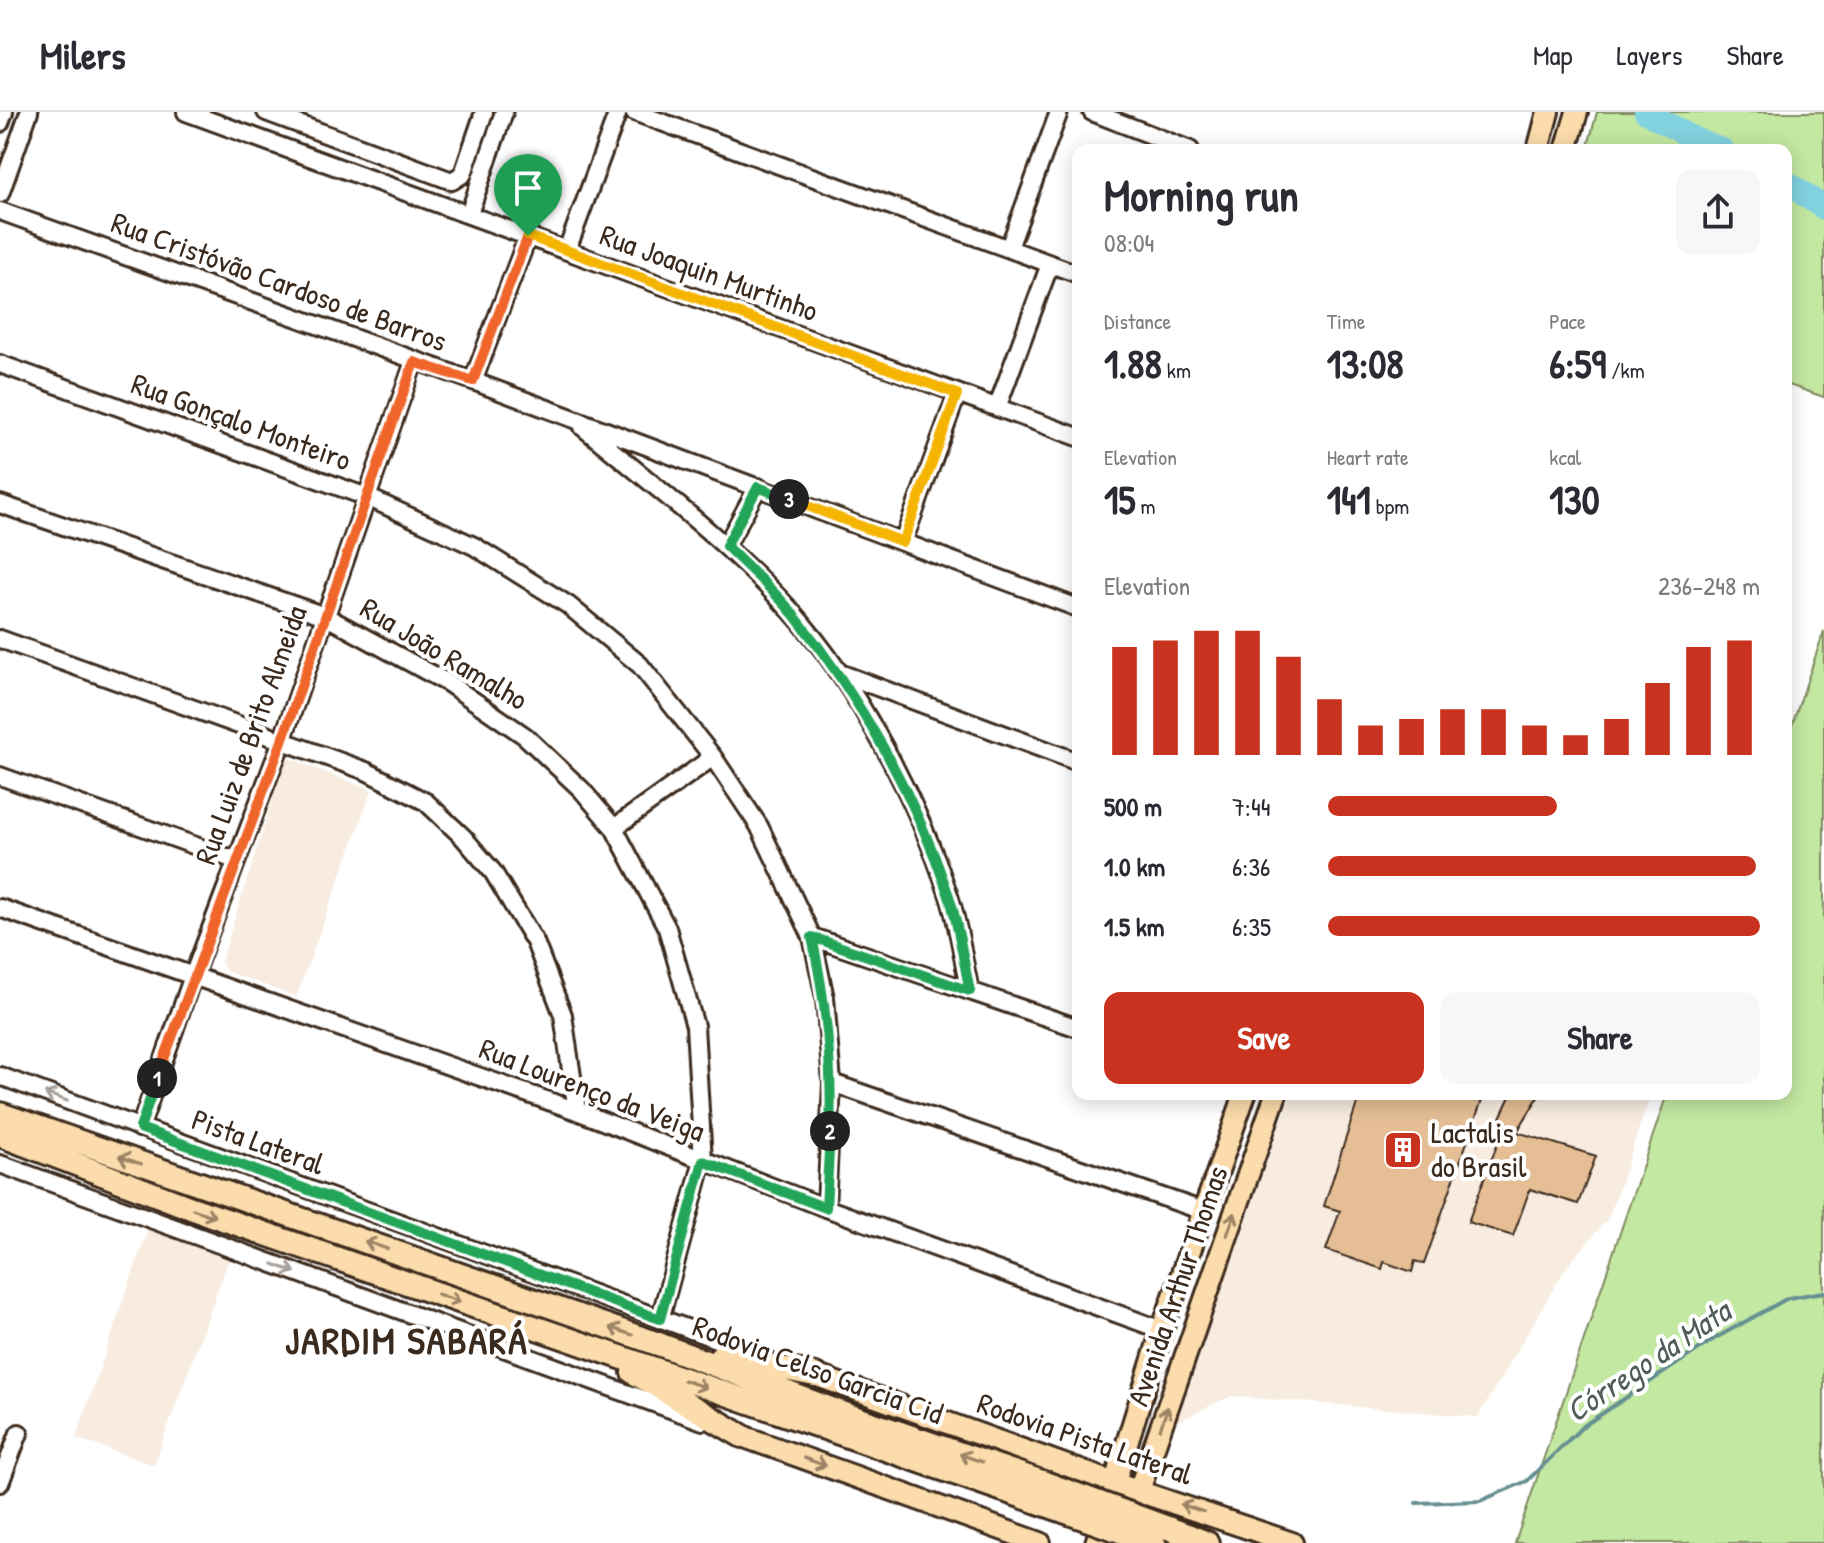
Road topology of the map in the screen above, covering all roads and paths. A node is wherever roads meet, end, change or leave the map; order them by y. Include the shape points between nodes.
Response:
1 (4, 112) edge
2 (29, 112) edge
3 (186, 112) edge
4 (266, 112) edge
5 (484, 112) edge
6 (504, 112) edge
7 (618, 112) edge
8 (634, 112) edge
9 (1059, 112) edge
10 (1092, 112) edge
11 (1548, 112) edge
12 (1577, 112) edge
13 (0, 123) edge
14 (474, 141) junction
15 (1175, 144) edge
16 (1540, 144) edge
17 (1568, 144) edge
18 (492, 147) junction
19 (0, 194) edge
20 (0, 211) edge
21 (469, 214) junction
22 (528, 236) junction
23 (1009, 248) junction
24 (567, 250) junction
25 (1050, 264) junction
26 (1072, 272) edge
27 (414, 362) junction
28 (0, 364) edge
29 (473, 381) junction
30 (957, 394) junction
31 (997, 408) junction
32 (573, 418) junction
33 (1072, 435) edge
34 (758, 487) junction
35 (367, 497) junction
36 (0, 504) edge
37 (903, 542) junction
38 (726, 546) junction
39 (1072, 606) edge
40 (325, 616) junction
41 (0, 639) edge
42 (837, 672) junction
43 (282, 741) junction
44 (713, 757) junction
45 (1072, 760) edge
46 (0, 776) edge
47 (614, 828) junction
48 (235, 860) junction
49 (0, 908) edge
50 (812, 937) junction
51 (193, 976) junction
52 (970, 991) junction
53 (1072, 1026) edge
54 (0, 1076) edge
55 (832, 1083) junction
56 (1243, 1100) edge
57 (1274, 1100) edge
58 (577, 1111) junction
59 (0, 1114) edge
60 (140, 1128) junction
61 (0, 1135) edge
62 (703, 1161) junction
63 (0, 1164) edge
64 (826, 1208) junction
65 (1203, 1211) junction
66 (497, 1260) joint
67 (1181, 1275) junction
68 (1205, 1298) junction
69 (660, 1319) junction
70 (1162, 1330) junction
71 (661, 1345) junction
72 (591, 1348) junction
73 (815, 1375) junction
74 (19, 1433) dead end
75 (742, 1436) junction
76 (0, 1483) edge
77 (1114, 1483) junction
78 (1138, 1491) junction
79 (1041, 1493) junction
80 (1197, 1539) edge
81 (1040, 1543) edge
82 (1096, 1543) edge
83 (1121, 1543) edge
84 (1154, 1543) edge
85 (1292, 1543) edge

1 - 13 street
2 - 19 street
3 - 21 street, Rua Joaquin Murtinho
4 - 14 street via 452,181 463,174
5 - 14 street
6 - 18 street
7 - 24 street
8 - 23 street
9 - 23 street
10 - 15 street
11 - 16 main road
12 - 17 main road
14 - 18 street
18 - 21 street
20 - 27 street, Rua Cristóvão Cardoso de Barros
21 - 22 street, Rua Joaquin Murtinho
22 - 24 street, Rua Joaquin Murtinho
22 - 29 street
23 - 25 street
24 - 30 street, Rua Joaquin Murtinho
25 - 26 street
25 - 31 street
27 - 29 street, Rua Cristóvão Cardoso de Barros
27 - 35 street, Rua Luiz de Brito Almeida
28 - 35 street, Rua Gonçalo Monteiro
29 - 32 street, Rua Cristóvão Cardoso de Barros
30 - 31 street, Rua Joaquin Murtinho
30 - 37 street
31 - 33 street, Rua Joaquin Murtinho
32 - 34 street, Rua Cristóvão Cardoso de Barros
32 - 38 street
34 - 37 street, Rua Cristóvão Cardoso de Barros
34 - 38 street
35 - 40 street, Rua Luiz de Brito Almeida
35 - 44 street, Rua Gonçalo Monteiro via 474,546 568,605 640,665
36 - 40 street, Rua João Ramalho
37 - 39 street, Rua Cristóvão Cardoso de Barros
38 - 42 street via 792,613
40 - 43 street, Rua Luiz de Brito Almeida
40 - 47 street, Rua João Ramalho via 448,683 525,736
41 - 43 street
42 - 45 street
42 - 52 street via 918,816 950,898
43 - 48 street, Rua Luiz de Brito Almeida
43 - 58 street via 366,771 426,802 493,872 535,942 563,1015
44 - 47 street
44 - 50 street, Rua Gonçalo Monteiro via 759,826
46 - 48 street
47 - 62 street, Rua João Ramalho via 667,928 695,1026
48 - 51 street, Rua Luiz de Brito Almeida
49 - 51 street, Rua Lourenço da Veiga
50 - 52 street
50 - 55 street, Rua Gonçalo Monteiro via 825,998
51 - 58 street, Rua Lourenço da Veiga
51 - 60 street, Rua Luiz de Brito Almeida
52 - 53 street
60 -> 54 street, Pista Lateral
55 - 64 street, Rua Gonçalo Monteiro
55 - 65 street
56 - 65 main road, Avenida Arthur Thomas
68 -> 57 main road, Avenida Arthur Thomas
58 - 62 street, Rua Lourenço da Veiga
71 -> 59 highway, Rodovia Celso Garcia Cid
60 - 66 street, Pista Lateral
61 -> 72 highway, Rodovia Celso Garcia Cid
62 - 64 street, Rua Lourenço da Veiga
62 - 69 street, Rua João Ramalho
63 -> 75 street
64 - 70 street, Rua Lourenço da Veiga
65 - 67 main road, Avenida Arthur Thomas
66 - 69 street, Rodovia Pista Lateral
67 - 68 main road
67 - 70 main road, Avenida Arthur Thomas
78 -> 68 main road, Avenida Arthur Thomas
69 - 73 street, Rodovia Pista Lateral
70 - 77 main road, Avenida Arthur Thomas
71 - 73 highway
79 -> 71 highway, Rodovia Celso Garcia Cid
72 - 75 highway
72 -> 79 highway, Rodovia Celso Garcia Cid
73 - 77 main road, Rodovia Pista Lateral
74 - 76 street
75 -> 81 main road
77 - 78 main road, Rodovia Pista Lateral
77 - 82 main road, Avenida Arthur Thomas
78 - 83 main road, Avenida Arthur Thomas
85 -> 78 main road, Rodovia Pista Lateral
79 - 80 highway, Rodovia Celso Garcia Cid, bridge
79 - 84 highway, Rodovia Celso Garcia Cid, bridge

